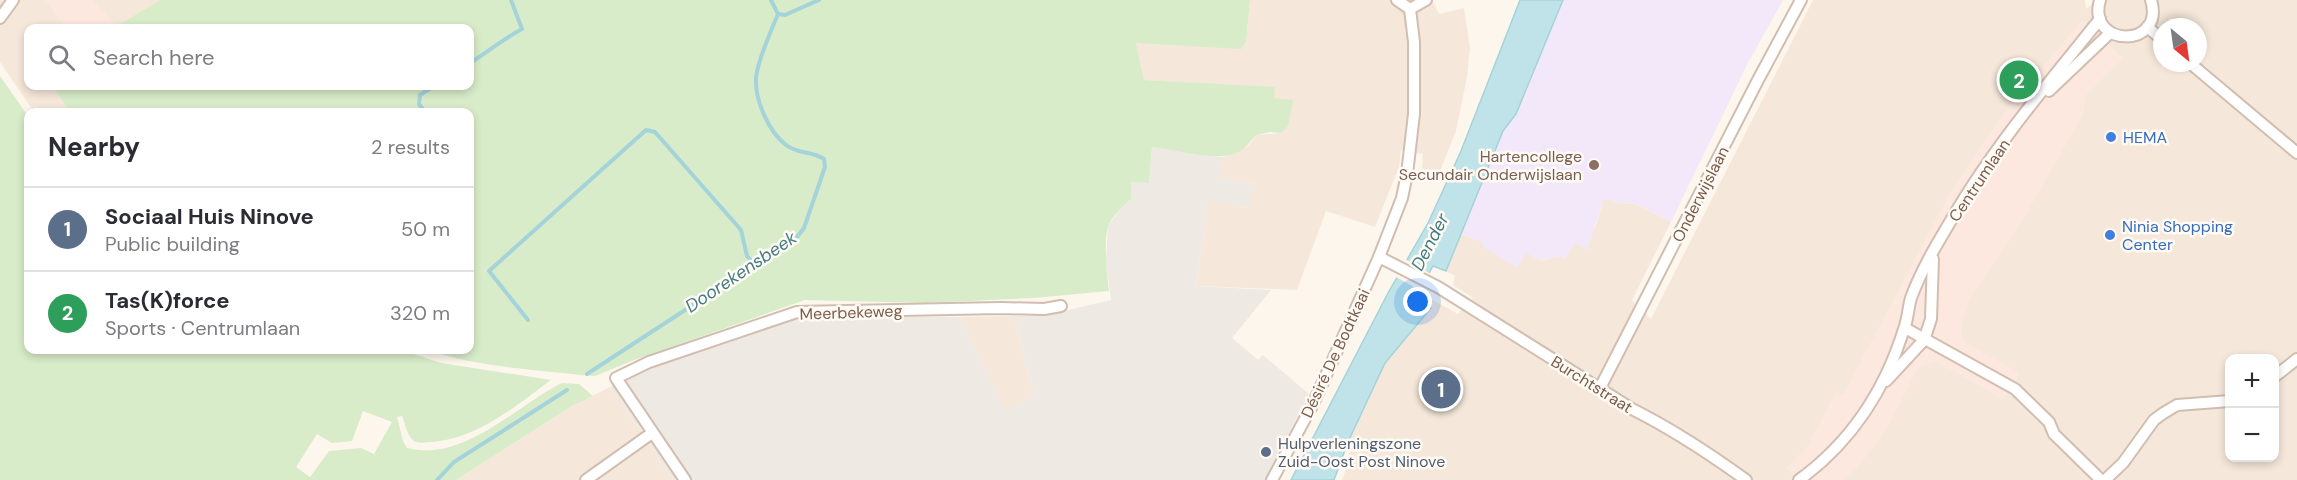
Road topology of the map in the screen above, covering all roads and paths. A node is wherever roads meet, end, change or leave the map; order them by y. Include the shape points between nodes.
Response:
1 (14, 0) edge
2 (1397, 0) edge
3 (1426, 0) edge
4 (1801, 0) edge
5 (2100, 0) edge
6 (2151, 0) edge
7 (1410, 9) junction
8 (0, 18) edge
9 (2100, 19) junction
10 (2147, 27) junction
11 (2153, 32) edge
12 (2110, 33) junction
13 (2201, 72) edge
14 (2029, 109) junction
15 (2297, 153) edge
16 (1933, 253) junction
17 (1379, 257) junction
18 (1061, 306) dead end
19 (1905, 328) junction
20 (1924, 340) junction
21 (2297, 358) edge
22 (2279, 373) edge
23 (1600, 388) junction
24 (1880, 388) junction
25 (2225, 401) edge
26 (652, 433) junction
27 (586, 480) edge
28 (685, 480) edge
29 (1272, 480) edge
30 (1746, 480) edge
31 (1799, 480) edge
32 (2103, 480) edge

1 - 8 street
2 - 7 street
3 - 7 street
4 - 23 street, Onderwijslaan
5 - 9 street
6 - 10 street via 2152,18
7 - 17 street, Désiré De Bodtkaai via 1414,114 1407,174
9 - 12 street
9 - 14 street, Centrumlaan
10 - 11 street
10 - 12 street via 2127,38
12 - 14 street, Centrumlaan
13 - 15 street
14 - 16 street, Centrumlaan via 1972,186
16 - 19 street, Centrumlaan via 1911,298
16 - 20 street, Centrumlaan via 1931,319
17 - 23 street, Burchtstraat via 1438,287
17 - 29 street, Désiré De Bodtkaai via 1314,402
18 - 26 street, Meerbekeweg via 797,312 649,362 616,378
19 - 20 street
19 - 24 street, Centrumlaan
20 - 24 street, Centrumlaan
20 - 32 street via 2015,389 2049,422 2054,434
21 - 22 street
23 - 30 street, Burchtstraat
24 - 31 street, Centrumlaan via 1840,444
25 - 32 street via 2177,405 2162,414 2123,463
26 - 27 street
26 - 28 street

